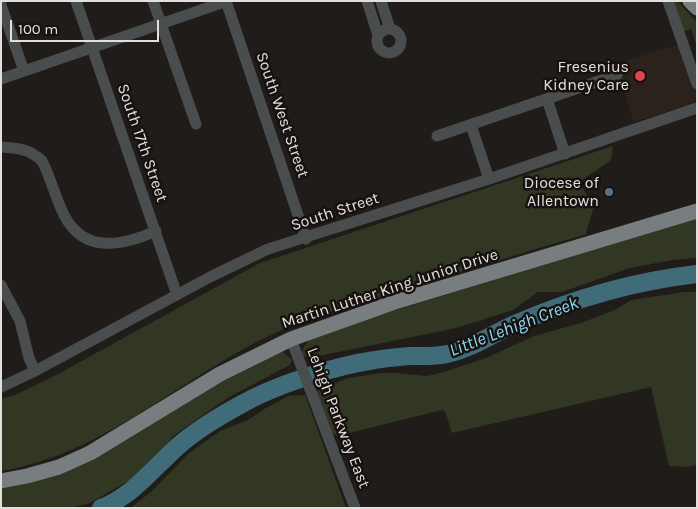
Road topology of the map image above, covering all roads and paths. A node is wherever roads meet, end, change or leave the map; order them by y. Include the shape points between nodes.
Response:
1 (76, 1) edge
2 (153, 1) edge
3 (227, 1) edge
4 (367, 1) edge
5 (381, 1) edge
6 (668, 1) edge
7 (690, 1) edge
8 (1, 5) edge
9 (697, 8) edge
10 (160, 24) junction
11 (390, 29) junction
12 (378, 35) junction
13 (92, 48) junction
14 (24, 71) junction
15 (617, 75) dead end
16 (1, 79) edge
17 (697, 84) edge
18 (547, 99) junction
19 (697, 108) edge
20 (675, 116) junction
21 (697, 118) edge
22 (196, 124) dead end
23 (471, 125) junction
24 (437, 136) dead end
25 (1, 147) edge
26 (565, 154) junction
27 (490, 179) junction
28 (697, 211) edge
29 (156, 231) junction
30 (306, 238) junction
31 (1, 285) edge
32 (177, 295) junction
33 (290, 339) junction
34 (36, 371) junction
35 (1, 386) edge
36 (1, 481) edge
37 (355, 508) edge

1 - 13 street, South 17th Street
2 - 10 street
3 - 10 street
3 - 30 street, South West Street
4 - 12 street
5 - 11 street
6 - 17 street
7 - 9 main road
8 - 14 street
10 - 13 street
10 - 22 street
11 - 12 street via 382,30
11 - 12 street via 401,39 394,52 386,53 379,49
13 - 14 street
13 - 29 street, South 17th Street
14 - 16 street
15 - 18 street
18 - 23 street
18 - 26 street
19 - 20 street, South Street
20 - 21 street
20 - 26 street, South Street
23 - 24 street
23 - 27 street
25 - 29 street via 26,150 42,160 65,216 86,239 107,244 120,243
26 - 27 street, South Street
27 - 30 street, South Street
28 - 33 main road, Martin Luther King Junior Drive via 398,301
29 - 32 street, South 17th Street
30 - 32 street, South Street via 268,250
31 - 34 street via 20,321
32 - 34 street, South Street
33 - 36 main road, Martin Luther King Junior Drive via 220,374 90,454 51,469
33 - 37 street, Lehigh Parkway East
34 - 35 street, South Street

